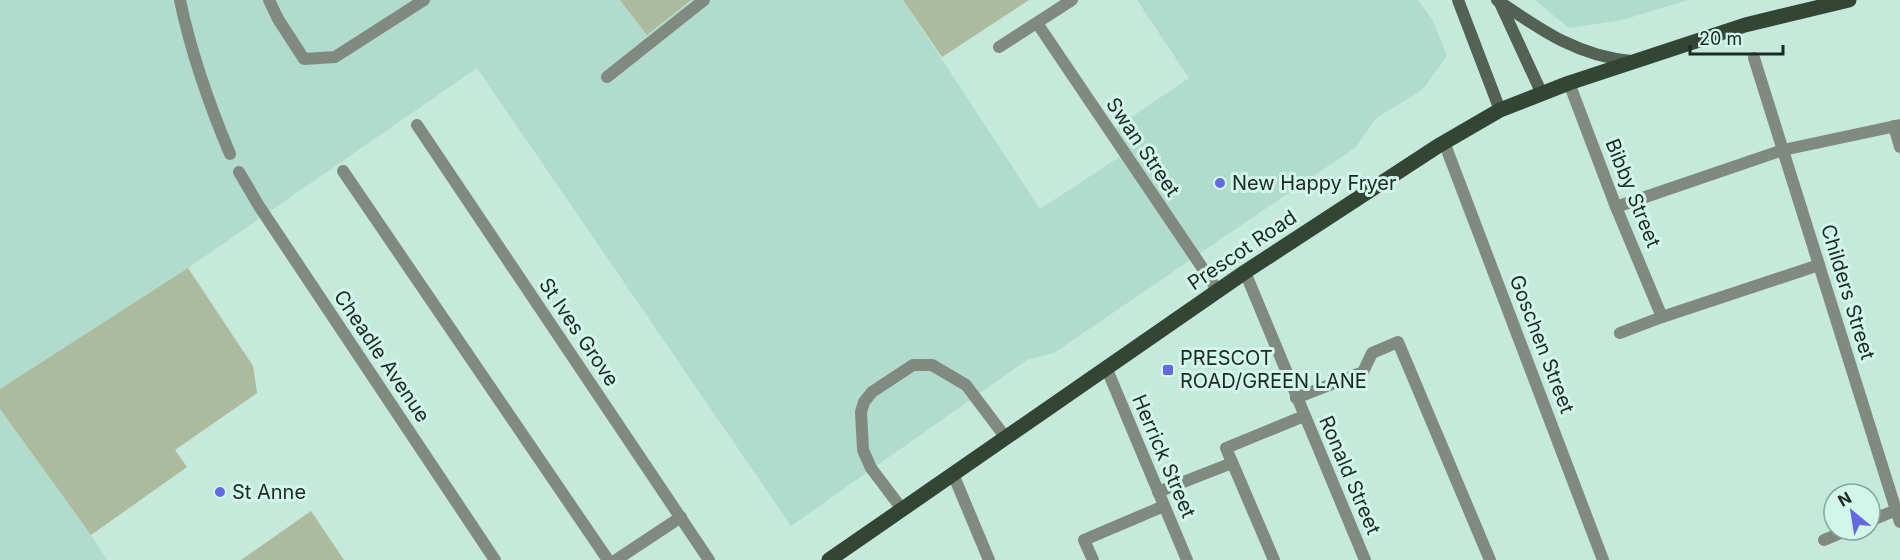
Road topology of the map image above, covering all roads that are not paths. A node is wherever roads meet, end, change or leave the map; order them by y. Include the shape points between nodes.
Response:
1 (180, 0) edge
2 (268, 0) edge
3 (424, 0) edge
4 (704, 0) edge
5 (1071, 0) edge
6 (1458, 0) edge
7 (1849, 0) edge
8 (1498, 1) edge
9 (1037, 22) junction
10 (999, 47) dead end
11 (1754, 58) dead end
12 (1632, 61) junction
13 (607, 77) dead end
14 (1569, 83) junction
15 (1542, 94) junction
16 (1500, 110) junction
17 (417, 125) dead end
18 (1897, 125) edge
19 (1444, 142) junction
20 (1900, 147) edge
21 (1783, 150) junction
22 (230, 154) dead end
23 (343, 171) dead end
24 (239, 172) dead end
25 (1616, 207) junction
26 (1819, 265) junction
27 (1245, 272) junction
28 (1218, 291) junction
29 (1662, 317) junction
30 (1620, 333) dead end
31 (1106, 367) junction
32 (1296, 398) junction
33 (1304, 416) junction
34 (1006, 438) junction
35 (1232, 463) junction
36 (952, 474) junction
37 (1158, 492) junction
38 (1164, 506) junction
39 (902, 509) junction
40 (1898, 516) edge
41 (681, 517) junction
42 (1882, 519) edge
43 (495, 560) edge
44 (608, 560) edge
45 (616, 560) edge
46 (710, 560) edge
47 (829, 560) edge
48 (989, 560) edge
49 (1093, 560) edge
50 (1187, 560) edge
51 (1274, 560) edge
52 (1365, 560) edge
53 (1490, 560) edge
54 (1603, 560) edge

1 - 22 street via 206,93
2 - 3 street via 304,59 335,57
4 - 13 street
5 - 9 street
6 - 16 main road
7 - 12 main road, Prescot Road via 1745,25
8 - 12 main road via 1572,47 1610,59
8 - 15 main road
9 - 10 street
9 - 28 street, Swan Street
11 - 21 street, Childers Street
12 - 14 main road, Prescot Road
14 - 15 main road, Prescot Road
14 - 25 street, Bibby Street
15 - 16 main road, Prescot Road
16 - 19 main road, Prescot Road
17 - 41 street, St Ives Grove
18 - 20 street
18 - 21 street
19 - 27 main road, Prescot Road
19 - 54 street, Goschen Street
21 - 25 street
21 - 26 street, Childers Street
23 - 44 street
24 - 43 street, Cheadle Avenue
25 - 29 street, Bibby Street
26 - 29 street
26 - 40 street, Childers Street
27 - 28 main road, Prescot Road
27 - 32 street, Ronald Street
28 - 31 main road, Prescot Road
29 - 30 street
31 - 34 main road, Prescot Road
31 - 37 street, Herrick Street
32 - 33 street, Ronald Street
32 - 53 street via 1363,372 1372,353 1398,342
33 - 35 street via 1226,448
33 - 52 street, Ronald Street
34 - 36 main road, Prescot Road
34 - 39 street via 966,385 932,365 913,365 872,392 861,412 863,450 871,468
35 - 37 street
35 - 51 street
36 - 39 main road, Prescot Road
36 - 48 street
37 - 38 street, Herrick Street
38 - 49 street via 1084,540
38 - 50 street, Herrick Street
39 - 47 main road, Prescot Road
40 - 42 street, Childers Street
41 - 45 street
41 - 46 street, St Ives Grove

